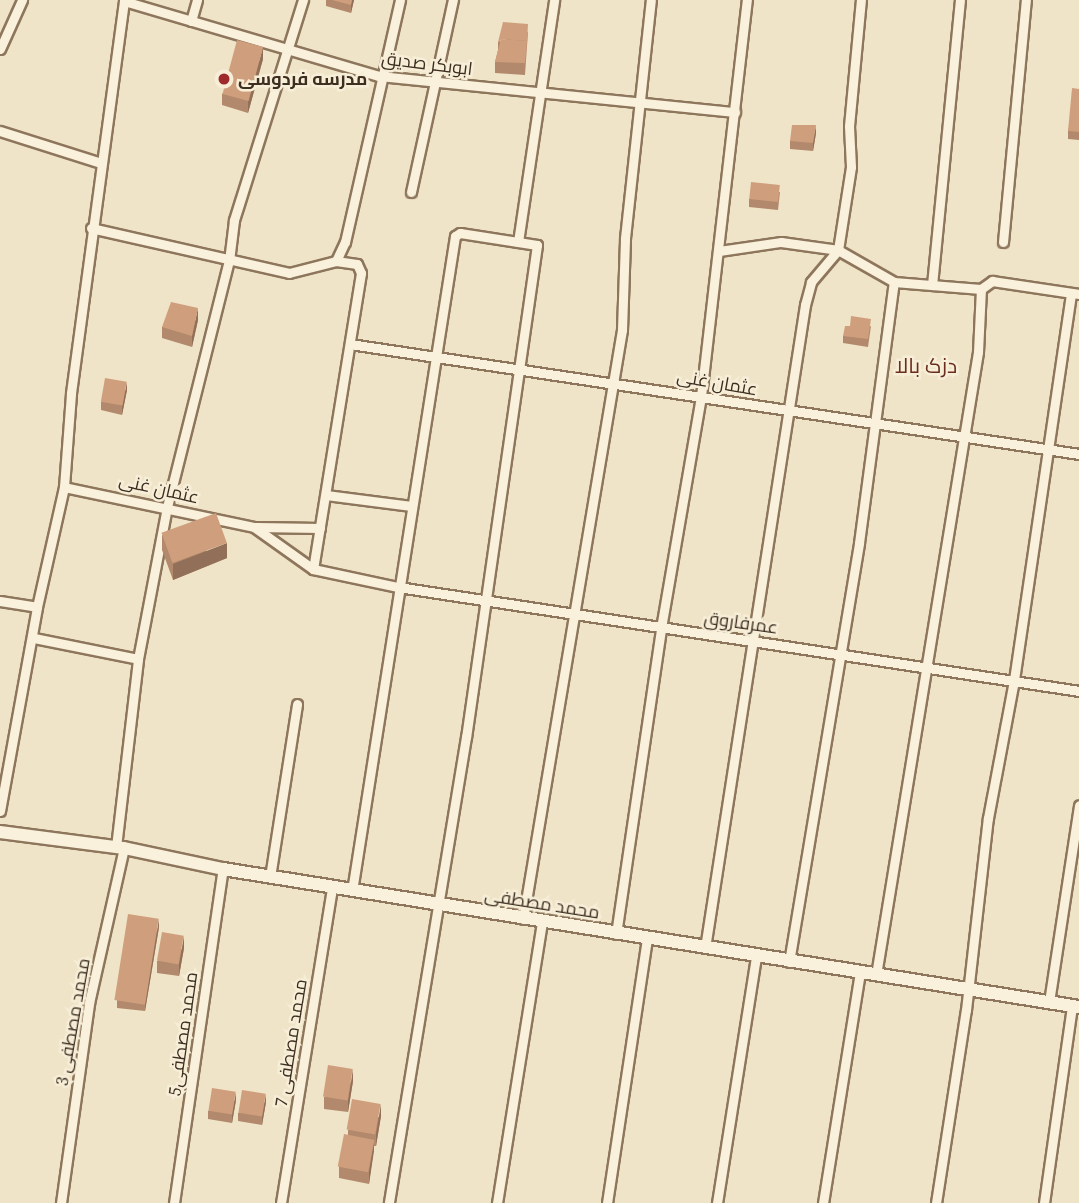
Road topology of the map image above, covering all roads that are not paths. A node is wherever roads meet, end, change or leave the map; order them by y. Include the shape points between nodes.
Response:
1 (22, 0) edge
2 (124, 0) edge
3 (197, 0) edge
4 (303, 0) edge
5 (400, 0) edge
6 (453, 0) edge
7 (555, 0) edge
8 (651, 0) edge
9 (747, 0) edge
10 (861, 0) edge
11 (960, 0) edge
12 (1026, 0) edge
13 (191, 21) junction
14 (0, 49) edge
15 (287, 50) junction
16 (379, 76) junction
17 (436, 82) junction
18 (542, 93) junction
19 (641, 101) junction
20 (736, 111) junction
21 (0, 131) edge
22 (101, 163) junction
23 (411, 192) dead end
24 (91, 228) junction
25 (518, 242) junction
26 (1003, 243) dead end
27 (838, 250) junction
28 (719, 251) junction
29 (229, 261) junction
30 (336, 261) junction
31 (894, 282) junction
32 (932, 285) junction
33 (981, 289) junction
34 (1075, 293) edge
35 (350, 344) junction
36 (435, 355) junction
37 (521, 370) junction
38 (612, 383) junction
39 (701, 396) junction
40 (789, 412) junction
41 (872, 425) junction
42 (961, 439) junction
43 (1049, 450) junction
44 (1079, 454) edge
45 (64, 487) junction
46 (326, 495) junction
47 (411, 506) junction
48 (167, 507) junction
49 (254, 527) junction
50 (320, 528) junction
51 (313, 569) junction
52 (398, 587) junction
53 (0, 601) edge
54 (486, 602) junction
55 (37, 607) junction
56 (573, 615) junction
57 (661, 628) junction
58 (34, 638) junction
59 (756, 641) junction
60 (840, 653) junction
61 (138, 659) junction
62 (929, 668) junction
63 (1014, 680) junction
64 (1079, 691) edge
65 (297, 704) dead end
66 (1079, 805) edge
67 (0, 811) edge
68 (0, 832) edge
69 (120, 847) junction
70 (223, 869) junction
71 (270, 877) junction
72 (332, 887) junction
73 (352, 891) junction
74 (436, 904) junction
75 (523, 919) junction
76 (542, 922) junction
77 (616, 934) junction
78 (647, 939) junction
79 (705, 948) junction
80 (756, 957) junction
81 (789, 962) junction
82 (860, 973) junction
83 (876, 975) junction
84 (966, 989) junction
85 (1049, 1002) junction
86 (1076, 1006) edge
87 (61, 1203) edge
88 (174, 1203) edge
89 (281, 1203) edge
90 (389, 1203) edge
91 (497, 1203) edge
92 (607, 1203) edge
93 (717, 1203) edge
94 (823, 1203) edge
95 (936, 1203) edge
96 (1044, 1203) edge

1 - 14 street
2 - 13 street, ابوبکر صدیق
2 - 22 street
3 - 13 street
4 - 15 street, محمد مصطفی 3
5 - 16 street
6 - 17 street
7 - 18 street
8 - 19 street
9 - 20 street
10 - 27 street via 849,127 851,167
11 - 32 street
12 - 26 street
13 - 15 street, ابوبکر صدیق
15 - 16 street, ابوبکر صدیق
15 - 29 street, محمد مصطفی 3 via 234,220
16 - 17 street, ابوبکر صدیق
16 - 30 street via 345,242
17 - 18 street, ابوبکر صدیق
17 - 23 street
18 - 19 street, ابوبکر صدیق
18 - 25 street
19 - 20 street, ابوبکر صدیق
19 - 38 street via 625,238 622,330
20 - 28 street
21 - 22 street
22 - 24 street
24 - 29 street via 144,237
24 - 45 street
25 - 36 street via 457,233
25 - 37 street via 540,246
27 - 28 street via 781,242
27 - 31 street
27 - 40 street via 811,282
28 - 39 street
29 - 30 street via 289,273
29 - 48 street, محمد مصطفی 3
30 - 35 street via 357,264 361,272
31 - 32 street
31 - 41 street via 889,340
32 - 33 street
33 - 34 street via 992,281
33 - 42 street via 978,352
34 - 43 street
35 - 36 street, عثمان غنی
35 - 46 street
36 - 37 street, عثمان غنی
36 - 47 street
37 - 38 street, عثمان غنی
37 - 54 street
38 - 39 street, عثمان غنی
38 - 56 street
39 - 40 street, عثمان غنی
39 - 57 street
40 - 41 street, عثمان غنی
40 - 59 street
41 - 42 street, عثمان غنی
41 - 60 street
42 - 43 street, عثمان غنی
42 - 62 street
43 - 44 street, عثمان غنی
43 - 63 street
45 - 48 street, عثمان غنی
45 - 55 street
46 - 47 street
46 - 50 street
47 - 52 street
48 - 49 street, عثمان غنی
48 - 61 street, محمد مصطفی 3
49 - 50 street
49 - 51 street, عثمان غنی
50 - 51 street
51 - 52 street, عثمان غنی
52 - 54 street, عمرفاروق
52 - 73 street
53 - 55 street
54 - 56 street, عمرفاروق
54 - 74 street
55 - 58 street
56 - 57 street, عمرفاروق
56 - 75 street
57 - 59 street, عمرفاروق
57 - 77 street
58 - 61 street
58 - 67 street
59 - 60 street, عمرفاروق
59 - 79 street
60 - 62 street, عمرفاروق
60 - 81 street
61 - 69 street, محمد مصطفی 3
62 - 63 street, عمرفاروق
62 - 83 street
63 - 64 street, عمرفاروق
63 - 84 street via 988,818
65 - 71 street
66 - 85 street
68 - 69 street, محمد مصطفی
69 - 70 street, محمد مصطفی
69 - 87 street, محمد مصطفی 3 via 89,1003
70 - 71 street, محمد مصطفی
70 - 88 street, محمد مصطفی5
71 - 72 street, محمد مصطفی
72 - 73 street, محمد مصطفی
72 - 89 street, محمد مصطفی 7
73 - 74 street, محمد مصطفی
74 - 75 street, محمد مصطفی
74 - 90 street
75 - 76 street, محمد مصطفی
76 - 77 street, محمد مصطفی
76 - 91 street
77 - 78 street, محمد مصطفی
78 - 79 street, محمد مصطفی
78 - 92 street
79 - 80 street, محمد مصطفی
80 - 81 street, محمد مصطفی
80 - 93 street
81 - 82 street, محمد مصطفی
82 - 83 street, محمد مصطفی
82 - 94 street
83 - 84 street, محمد مصطفی
84 - 85 street, محمد مصطفی
84 - 95 street
85 - 86 street, محمد مصطفی
86 - 96 street

